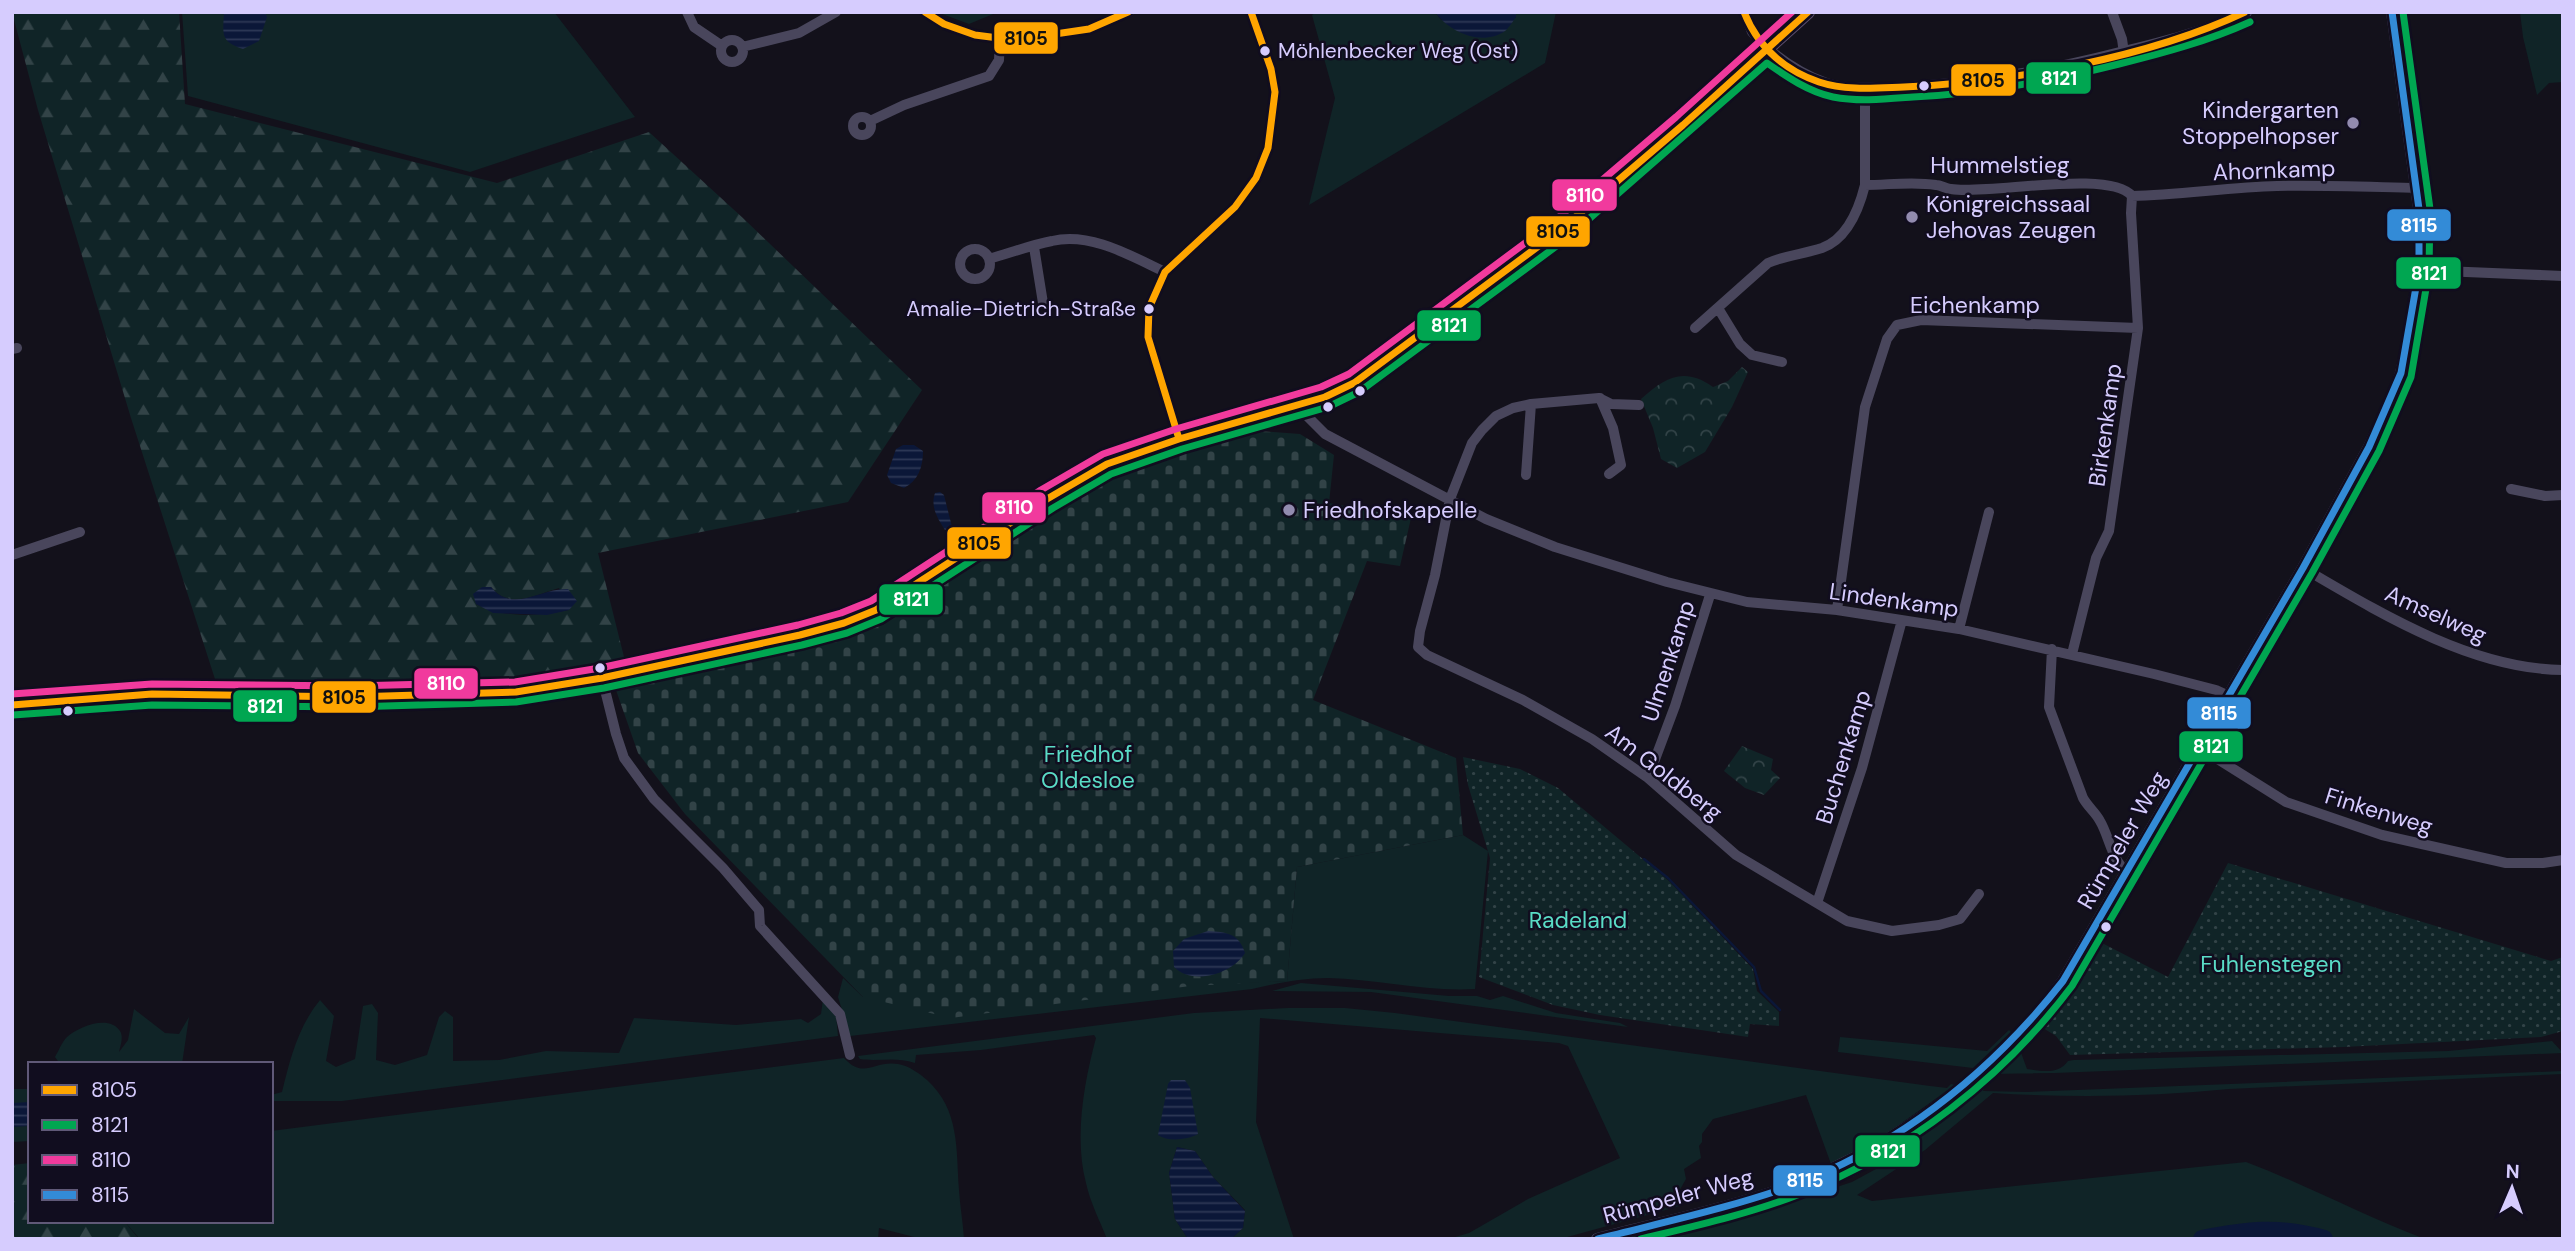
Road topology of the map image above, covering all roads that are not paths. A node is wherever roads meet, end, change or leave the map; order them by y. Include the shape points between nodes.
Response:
1 (687, 12) edge
2 (836, 12) edge
3 (925, 12) edge
4 (1129, 12) edge
5 (1251, 12) edge
6 (1744, 12) edge
7 (1808, 12) edge
8 (2112, 12) edge
9 (2246, 12) edge
10 (2392, 12) edge
11 (1000, 39) junction
12 (722, 46) junction
13 (742, 47) junction
14 (1767, 49) junction
15 (2123, 53) junction
16 (1865, 89) junction
17 (870, 121) dead end
18 (1865, 186) junction
19 (2418, 188) junction
20 (2132, 196) junction
21 (1034, 247) junction
22 (989, 259) dead end
23 (2419, 270) junction
24 (1165, 272) junction
25 (2563, 276) edge
26 (1043, 303) dead end
27 (1718, 309) junction
28 (1695, 328) dead end
29 (2138, 328) junction
30 (1782, 362) dead end
31 (1599, 398) junction
32 (1531, 404) junction
33 (1639, 405) dead end
34 (1297, 407) junction
35 (1179, 439) junction
36 (1609, 474) dead end
37 (1526, 475) dead end
38 (2511, 489) dead end
39 (2563, 495) edge
40 (1450, 499) junction
41 (1989, 512) dead end
42 (80, 532) dead end
43 (12, 555) edge
44 (2303, 568) junction
45 (1710, 594) junction
46 (1837, 610) junction
47 (1902, 620) junction
48 (1959, 629) junction
49 (2052, 649) junction
50 (2072, 654) junction
51 (2563, 670) edge
52 (602, 678) junction
53 (2229, 696) junction
54 (12, 705) edge
55 (2200, 748) junction
56 (1648, 778) junction
57 (2563, 860) edge
58 (2127, 872) junction
59 (1979, 894) dead end
60 (1817, 903) junction
61 (850, 1055) dead end
62 (1597, 1239) edge

1 - 12 street via 694,27
2 - 13 street via 799,33
3 - 11 street via 975,36
4 - 11 street via 1089,29
5 - 24 street via 1275,92 1268,148 1256,178 1235,207
6 - 14 street via 1752,32
7 - 14 main road
8 - 15 street
9 - 15 street via 2221,25
10 - 19 street, Rümpeler Weg
11 - 17 street via 999,60 989,76
12 - 13 street via 734,40
12 - 13 street via 721,55 730,62 740,58
14 - 16 street via 1791,68 1828,84
14 - 34 main road via 1559,231 1377,368 1335,393
15 - 16 street via 2026,75
16 - 18 street
18 - 20 street, Hummelstieg via 1936,184 1952,189 2046,183 2119,187
18 - 27 street via 1836,242 1768,263
19 - 20 street, Ahornkamp via 2278,186
19 - 23 street, Rümpeler Weg
20 - 29 street, Birkenkamp
21 - 22 street
21 - 24 street via 1054,240 1084,240
21 - 26 street
23 - 25 street
23 - 44 street, Rümpeler Weg via 2408,342 2392,398
24 - 35 street via 1149,308 1149,337
27 - 28 street
27 - 30 street via 1752,355
29 - 46 street, Eichenkamp via 1921,320 1897,325 1887,339 1865,407
29 - 50 street, Birkenkamp via 2109,531 2096,558
31 - 32 street
31 - 33 street via 1611,404
31 - 36 street via 1613,428 1621,465
32 - 37 street
32 - 40 street via 1496,416 1482,430 1472,443
34 - 35 main road
34 - 40 street, Lindenkamp via 1325,434
35 - 52 main road via 1078,479 876,610 800,635
38 - 39 street
40 - 45 street, Lindenkamp via 1555,547
40 - 56 street, Am Goldberg via 1418,648 1555,717
41 - 48 street
42 - 43 street
44 - 51 street, Amselweg via 2415,629 2475,653 2510,664
44 - 53 street, Rümpeler Weg
45 - 46 street, Lindenkamp
45 - 56 street, Ulmenkamp
46 - 47 street, Lindenkamp
47 - 48 street, Lindenkamp
47 - 60 street, Buchenkamp via 1862,768
48 - 49 street, Lindenkamp
49 - 50 street, Lindenkamp
49 - 58 street via 2049,707 2083,798 2099,818
50 - 53 street, Lindenkamp
52 - 54 main road via 492,694 152,694
52 - 61 street via 624,758 654,799 759,910 760,926 840,1014
53 - 55 street, Rümpeler Weg
55 - 57 street, Finkenweg via 2286,802 2382,835 2505,863
55 - 58 street, Rümpeler Weg
56 - 60 street, Am Goldberg via 1736,855
58 - 62 street, Rümpeler Weg via 2053,995 1974,1076 1909,1125 1857,1157 1795,1184
59 - 60 street, Am Goldberg via 1960,919 1892,931 1847,921

